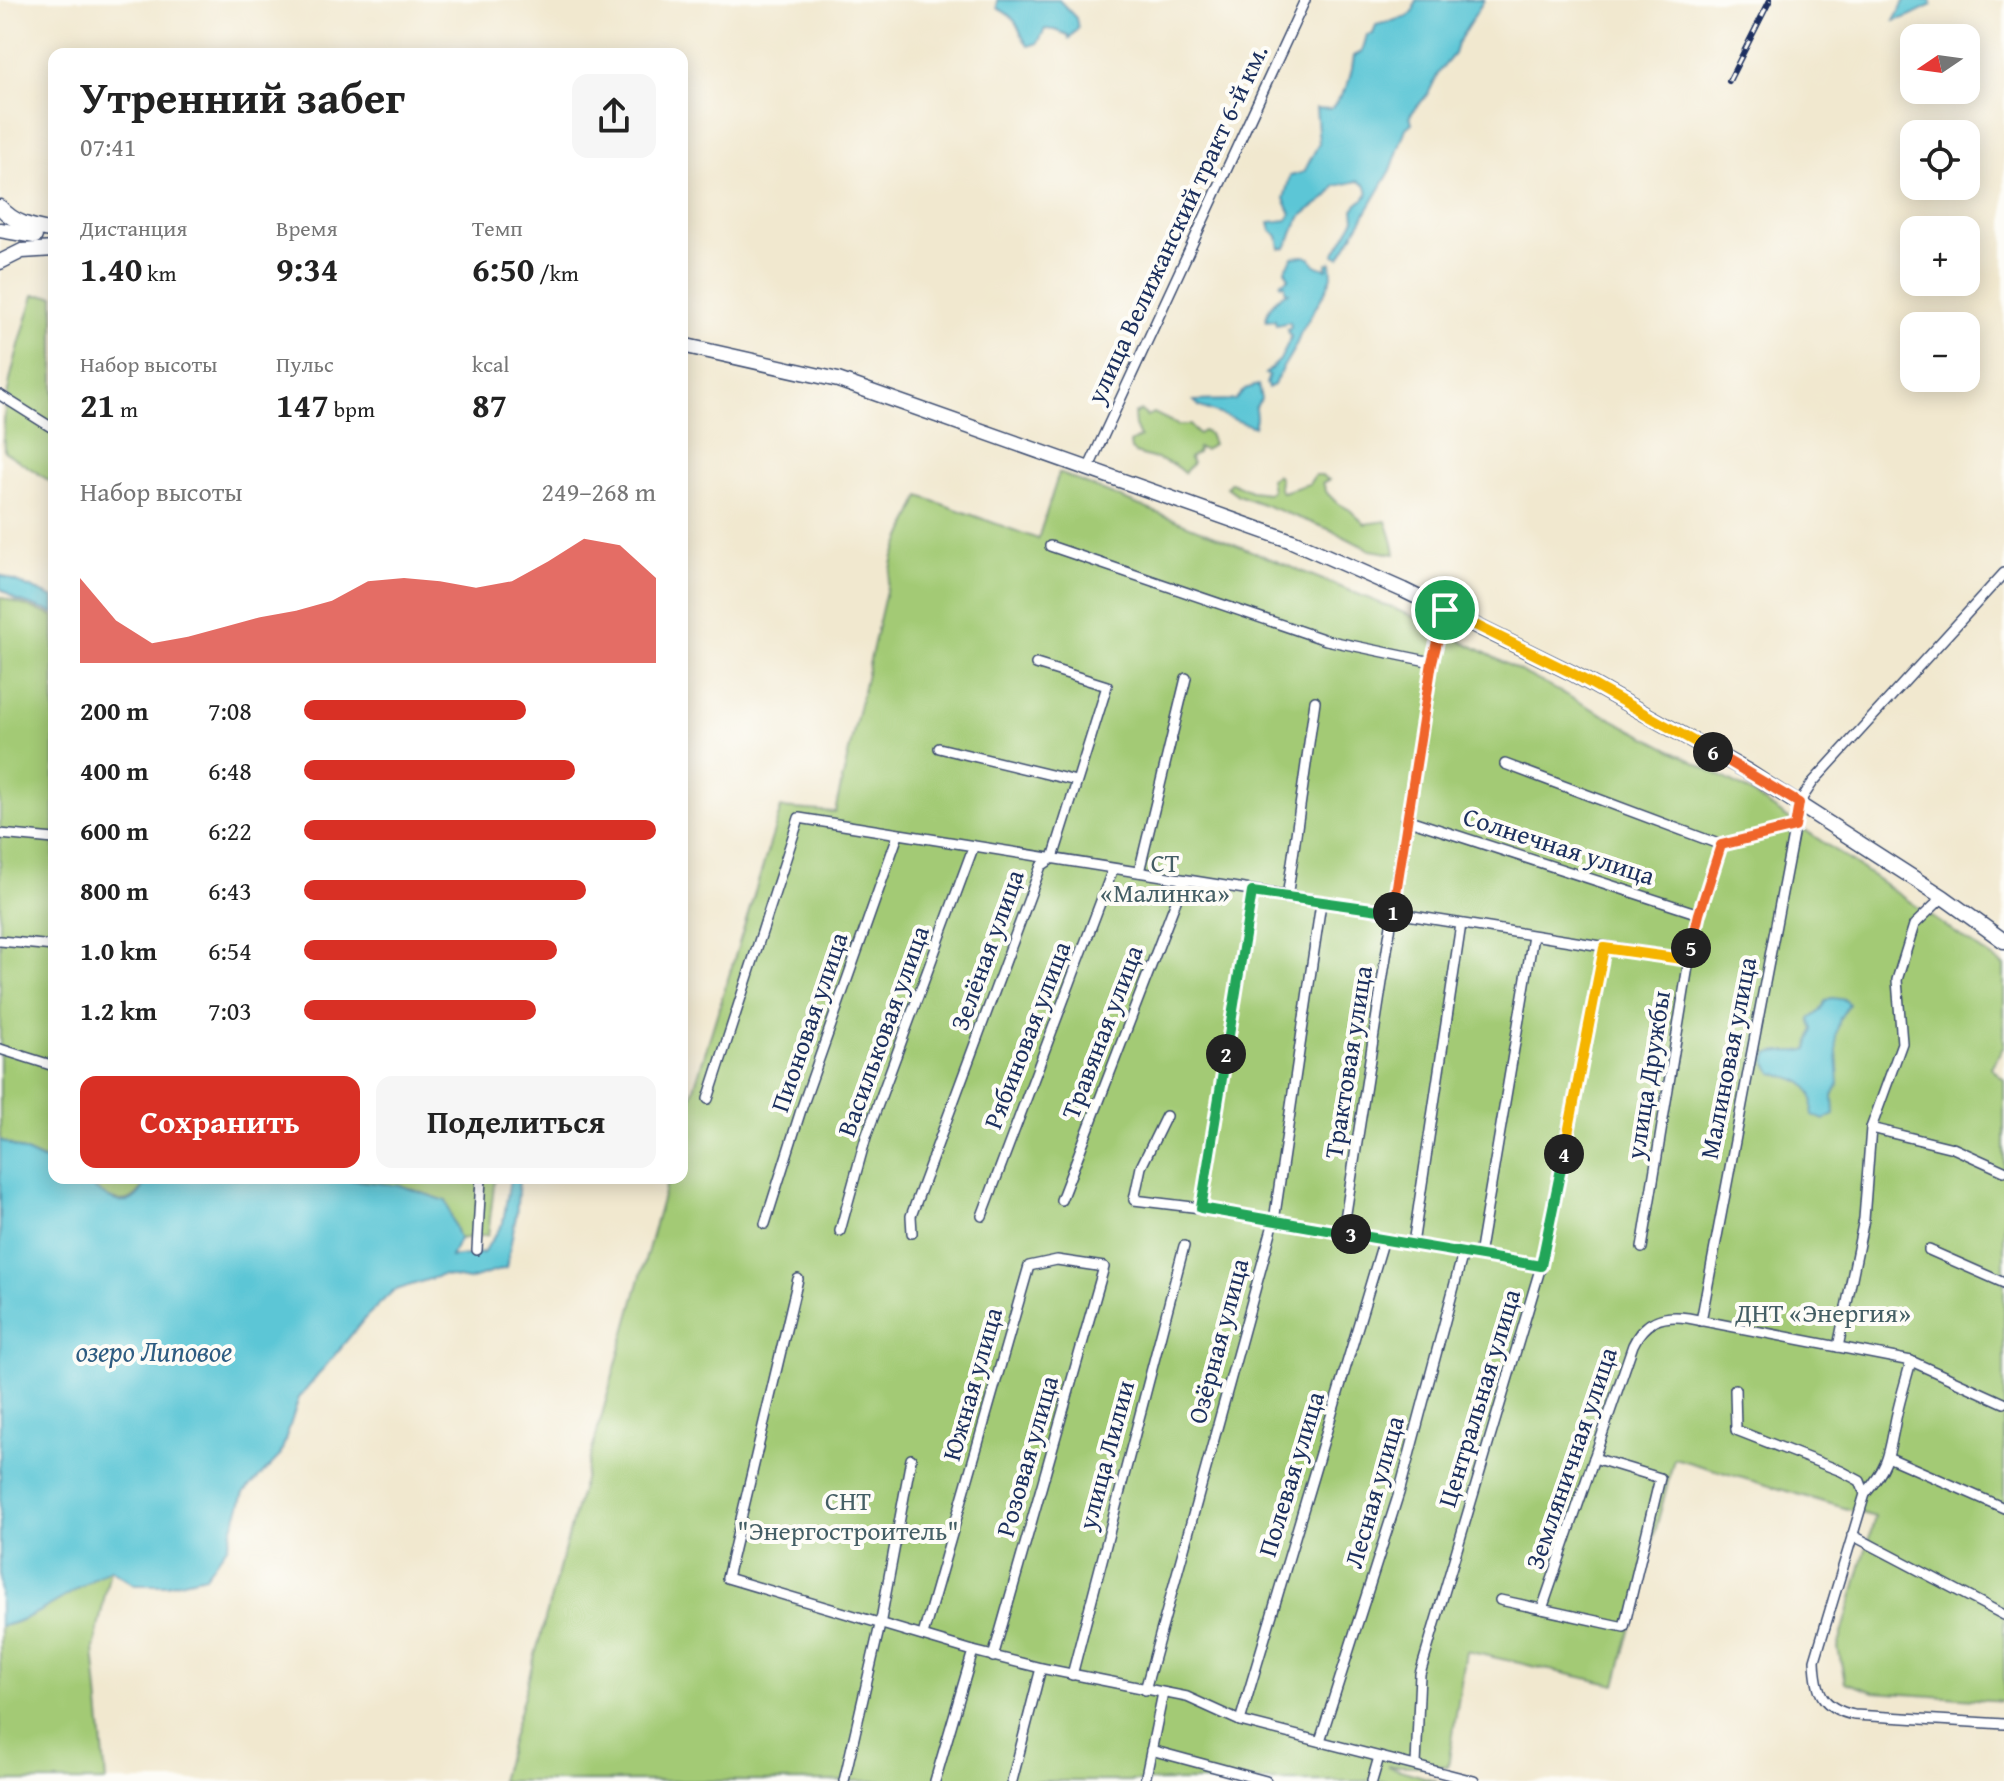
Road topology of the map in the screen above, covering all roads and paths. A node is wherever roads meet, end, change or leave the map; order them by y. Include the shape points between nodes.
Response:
1 (1305, 0) edge
2 (0, 207) edge
3 (0, 230) edge
4 (48, 230) edge
5 (48, 239) edge
6 (48, 249) edge
7 (0, 262) edge
8 (688, 346) edge
9 (0, 395) edge
10 (48, 425) edge
11 (1089, 467) junction
12 (1050, 546) dead end
13 (2004, 573) edge
14 (1445, 610) junction
15 (1432, 662) junction
16 (1036, 664) dead end
17 (1186, 678) dead end
18 (1315, 701) dead end
19 (939, 748) dead end
20 (1505, 764) dead end
21 (1076, 781) junction
22 (1799, 803) junction
23 (1406, 819) junction
24 (1795, 827) junction
25 (0, 834) edge
26 (898, 835) junction
27 (48, 838) edge
28 (1721, 845) junction
29 (973, 848) junction
30 (1053, 858) junction
31 (1113, 869) junction
32 (1139, 872) junction
33 (1184, 880) junction
34 (1252, 892) junction
35 (1943, 897) junction
36 (1287, 898) junction
37 (1321, 903) junction
38 (1394, 912) junction
39 (1699, 914) junction
40 (1461, 924) junction
41 (1533, 936) junction
42 (0, 941) edge
43 (2004, 941) edge
44 (48, 945) edge
45 (1604, 948) junction
46 (1689, 960) junction
47 (0, 1049) edge
48 (48, 1064) edge
49 (708, 1099) dead end
50 (1166, 1116) dead end
51 (1871, 1128) junction
52 (2004, 1171) edge
53 (481, 1184) edge
54 (1061, 1200) dead end
55 (1201, 1208) junction
56 (982, 1216) dead end
57 (1274, 1221) junction
58 (765, 1224) dead end
59 (840, 1231) dead end
60 (1343, 1232) junction
61 (912, 1233) dead end
62 (1384, 1239) junction
63 (1413, 1244) junction
64 (1184, 1246) dead end
65 (1642, 1248) dead end
66 (477, 1250) dead end
67 (1929, 1250) dead end
68 (1463, 1253) junction
69 (1479, 1256) junction
70 (1541, 1266) junction
71 (1104, 1267) joint
72 (798, 1279) dead end
73 (2004, 1283) edge
74 (1701, 1321) junction
75 (1838, 1347) junction
76 (1911, 1361) junction
77 (1735, 1389) dead end
78 (2004, 1403) edge
79 (1594, 1458) junction
80 (1890, 1458) junction
81 (911, 1459) dead end
82 (1865, 1494) junction
83 (2004, 1508) edge
84 (1852, 1535) junction
85 (1500, 1600) dead end
86 (1542, 1609) junction
87 (2004, 1615) edge
88 (880, 1625) junction
89 (923, 1635) junction
90 (973, 1651) junction
91 (993, 1657) junction
92 (1041, 1668) junction
93 (1072, 1675) junction
94 (1145, 1690) junction
95 (1163, 1693) junction
96 (1240, 1721) junction
97 (2004, 1724) edge
98 (1320, 1741) junction
99 (1151, 1750) junction
100 (1379, 1757) junction
101 (1416, 1765) junction
102 (1450, 1779) edge
103 (844, 1781) edge
104 (935, 1781) edge
105 (1012, 1781) edge
106 (1145, 1781) edge
107 (1266, 1781) edge
108 (1372, 1781) edge
109 (1474, 1781) edge

1 - 11 street, улица Велижанский тракт 6-й км.
2 - 4 main road via 15,221
3 - 5 main road
6 - 7 main road via 22,251
8 - 11 main road via 838,380
9 - 10 street
11 - 14 main road via 1292,541
12 - 15 street via 1326,640
13 - 22 street
14 - 15 street, Трактовая улица
14 - 22 main road via 1572,673
15 - 23 street, Трактовая улица
16 - 21 street, Зелёная улица via 1107,686
17 - 32 street
18 - 36 street
19 - 21 street
20 - 28 street, Солнечная улица
21 - 30 street, Зелёная улица
22 - 24 street, Малиновая улица
22 - 35 main road
23 - 38 street, Трактовая улица
23 - 39 street, Солнечная улица
24 - 28 street
24 - 74 street, Малиновая улица
25 - 27 street
26 - 29 street
26 - 49 street via 799,818
26 - 58 street, Пионовая улица
28 - 39 street, улица Дружбы
29 - 30 street
29 - 59 street, Васильковая улица via 866,1137
30 - 31 street
30 - 61 street, Зелёная улица via 1041,866 911,1216
31 - 32 street
31 - 56 street, Рябиновая улица
32 - 33 street
33 - 34 street
33 - 54 street, Травяная улица
34 - 36 street
34 - 55 street
35 - 43 main road
35 - 51 street via 1914,925 1897,980 1902,1043
36 - 37 street
37 - 38 street
37 - 57 street, Озёрная улица
38 - 40 street
38 - 60 street, Трактовая улица
39 - 46 street, улица Дружбы
40 - 41 street
40 - 63 street
41 - 45 street
41 - 69 street
42 - 44 street
45 - 46 street
45 - 70 street, Центральная улица
46 - 65 street, улица Дружбы
47 - 48 street
50 - 55 street via 1141,1167 1134,1200
51 - 52 street via 1953,1148
51 - 75 street via 1864,1219
53 - 66 street
55 - 57 street
57 - 60 street
57 - 94 street, Озёрная улица
60 - 62 street
62 - 63 street
62 - 96 street, Полевая улица
63 - 68 street
64 - 93 street, улица Лилии
67 - 73 street
68 - 69 street
68 - 98 street, Лесная улица via 1399,1493
69 - 70 street
70 - 101 street, Центральная улица via 1420,1674
71 - 89 street, Южная улица via 1057,1260 1029,1266
71 - 91 street, Розовая улица
72 - 88 street via 727,1578
74 - 75 street
74 - 79 street, Земляничная улица via 1672,1316 1647,1324 1633,1345
75 - 76 street
76 - 78 street
76 - 80 street
77 - 82 street via 1736,1430 1841,1471 1860,1481
79 - 86 street, Земляничная улица
79 - 86 street via 1660,1478 1624,1627
80 - 82 street
80 - 83 street
81 - 88 street
82 - 84 street
84 - 87 street
84 - 97 street via 1815,1660 1816,1681 1825,1701 1854,1715
85 - 86 street
88 - 89 street
88 - 103 street
89 - 90 street
90 - 91 street
90 - 104 street
91 - 92 street
92 - 93 street
92 - 105 street
93 - 94 street
94 - 95 street
95 - 96 street via 1187,1697
95 - 99 street
96 - 98 street
98 - 100 street
99 - 106 street
99 - 107 street
100 - 101 street
100 - 108 street
101 - 102 street
102 - 109 street

